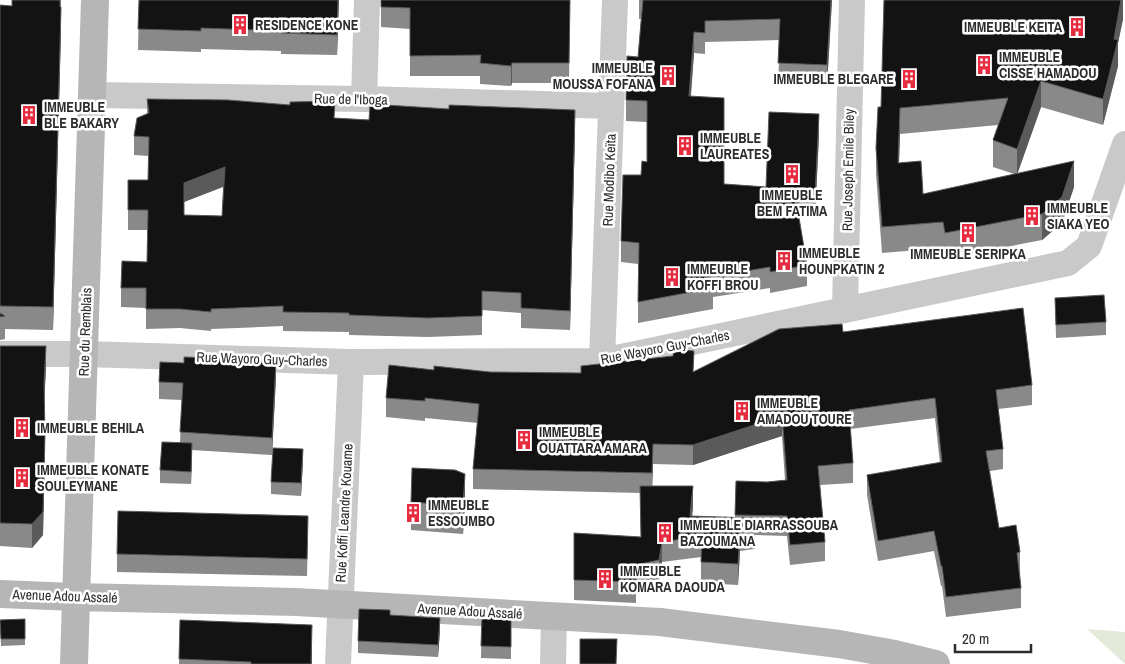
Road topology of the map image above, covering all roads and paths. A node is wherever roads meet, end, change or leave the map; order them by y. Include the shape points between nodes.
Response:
1 (95, 0) edge
2 (367, 0) edge
3 (615, 0) edge
4 (852, 0) edge
5 (92, 96) junction
6 (364, 99) junction
7 (611, 106) junction
8 (1125, 144) edge
9 (845, 309) junction
10 (0, 354) edge
11 (85, 354) junction
12 (602, 361) junction
13 (350, 362) junction
14 (0, 594) edge
15 (75, 597) junction
16 (340, 604) junction
17 (554, 616) junction
18 (74, 664) edge
19 (338, 664) edge
20 (553, 664) edge
21 (936, 664) edge

1 - 5 street, Rue du Remblais
2 - 6 street
3 - 7 street, Rue Modibo Keïta
4 - 9 street, Rue Joseph Emile Biley
5 - 6 street, Rue de l'Iboga
5 - 11 street, Rue du Remblais
6 - 7 street, Rue de l'Iboga
7 - 12 street, Rue Modibo Keïta
8 - 9 street, Rue Wayoro Guy-Charles via 1089,246 1068,263
9 - 12 street, Rue Wayoro Guy-Charles
10 - 11 street, Rue Wayoro Guy-Charles
11 - 13 street, Rue Wayoro Guy-Charles
11 - 15 street, Rue du Remblais
12 - 13 street, Rue Wayoro Guy-Charles
13 - 16 street, Rue Koffi Leandre Kouame
14 - 15 street, Avenue Adou Assalé
15 - 16 street, Avenue Adou Assalé
15 - 18 street, Rue du Remblais
16 - 17 street, Avenue Adou Assalé
16 - 19 street, Rue Koffi Leandre Kouame
17 - 20 street
17 - 21 street, Avenue Adou Assalé via 660,622 767,635 895,654

